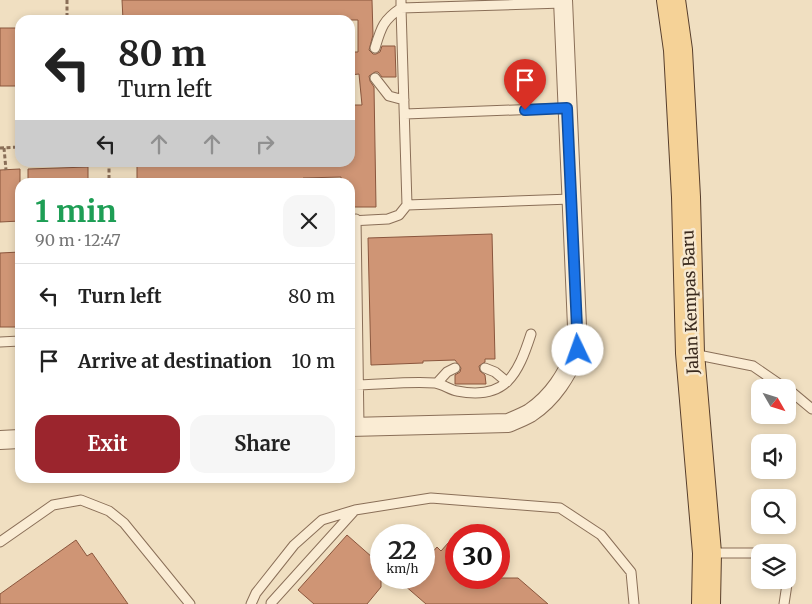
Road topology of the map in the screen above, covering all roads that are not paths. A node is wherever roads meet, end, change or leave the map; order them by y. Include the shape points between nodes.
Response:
1 (671, 0) edge
2 (563, 1) edge
3 (401, 4) edge
4 (375, 48) dead end
5 (375, 78) dead end
6 (404, 100) junction
7 (567, 108) junction
8 (405, 114) junction
9 (571, 199) junction
10 (407, 205) junction
11 (355, 220) edge
12 (531, 334) dead end
13 (15, 341) edge
14 (0, 342) edge
15 (690, 353) junction
16 (455, 368) dead end
17 (485, 368) dead end
18 (772, 379) edge
19 (507, 382) junction
20 (437, 383) junction
21 (355, 385) edge
22 (796, 396) edge
23 (812, 409) edge
24 (355, 426) edge
25 (15, 439) edge
26 (0, 440) edge
27 (355, 510) junction
28 (0, 542) edge
29 (707, 553) junction
30 (751, 553) edge
31 (786, 589) edge
32 (256, 593) junction
33 (190, 604) edge
34 (251, 604) edge
35 (272, 604) edge
36 (634, 604) edge
37 (706, 604) edge
38 (784, 604) edge

1 - 15 main road, Jalan Kempas Baru via 678,50 685,177
2 - 3 lane
2 - 7 street
3 - 4 lane via 380,30
3 - 6 lane
5 - 6 lane via 389,96
6 - 8 lane
7 - 8 lane
7 - 9 street
8 - 10 lane
9 - 10 lane
9 - 24 street via 578,350 564,380 550,395 529,413 508,423
10 - 11 lane via 399,216
12 - 19 lane via 525,354
13 - 14 lane
15 - 18 lane via 753,366
15 - 29 main road, Jalan Kempas Baru
16 - 20 lane
17 - 19 lane
19 - 20 lane via 501,388 478,394 455,391
20 - 21 lane
22 - 23 lane
25 - 26 street
27 - 32 lane via 322,520 294,545
27 - 35 lane
27 - 36 lane via 431,498 560,508 602,534 631,572
28 - 33 lane via 53,505 80,500 108,511 124,523
29 - 30 lane
29 - 37 main road, Jalan Kempas Baru
31 - 38 lane
32 - 34 lane
32 - 35 lane

